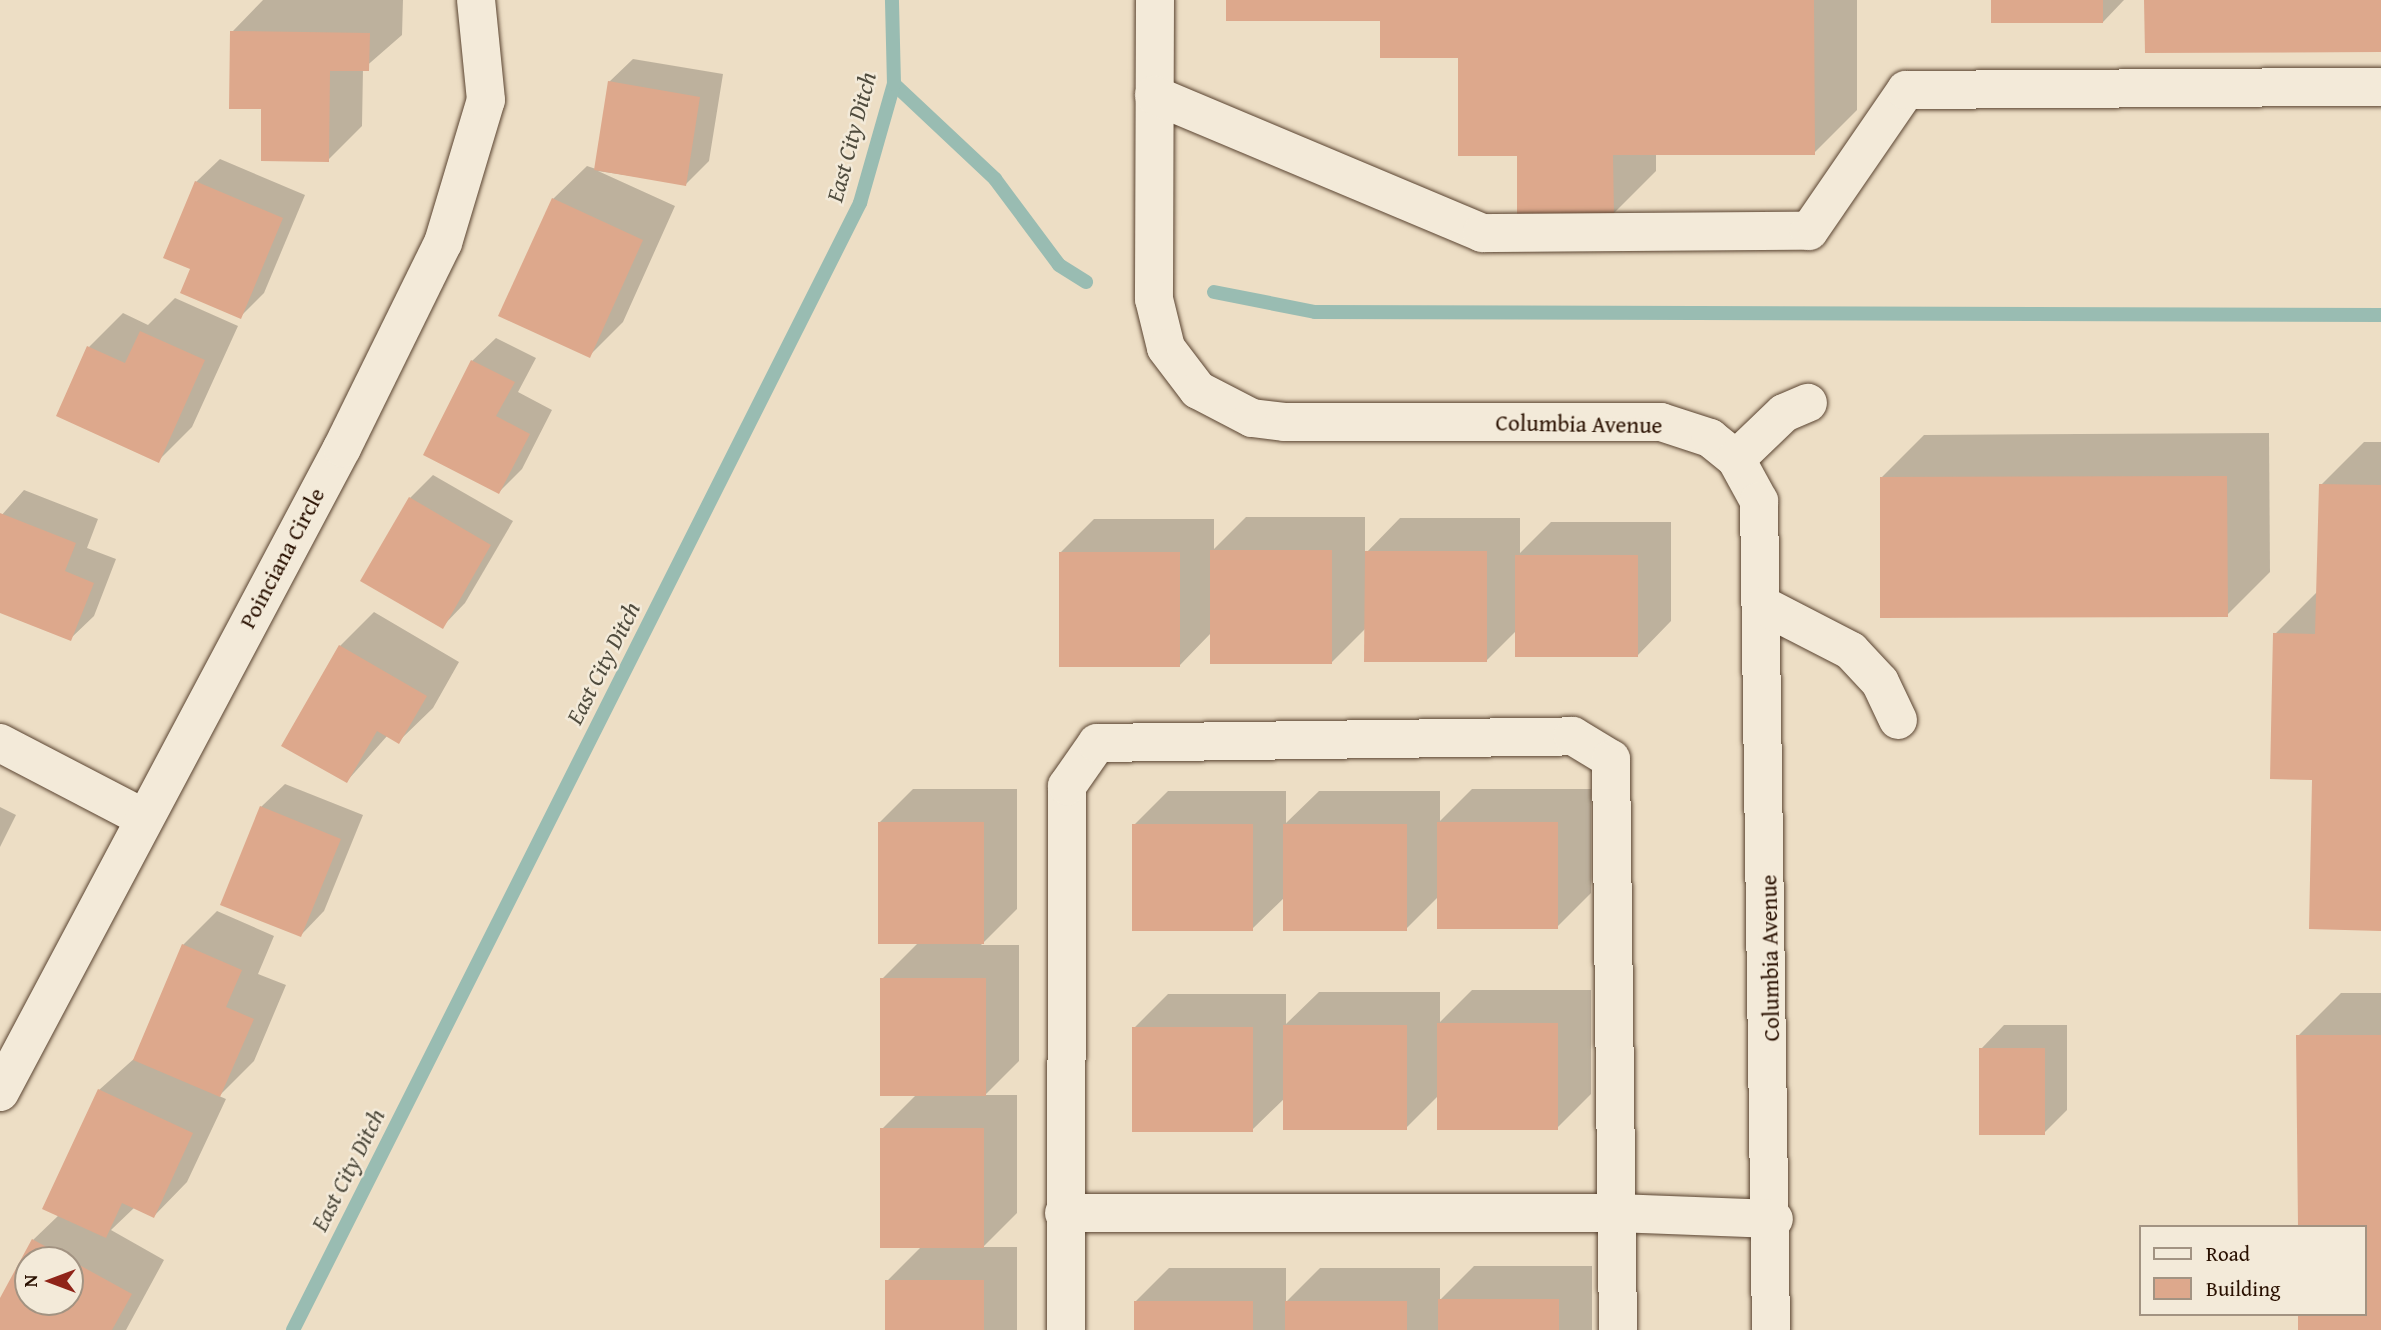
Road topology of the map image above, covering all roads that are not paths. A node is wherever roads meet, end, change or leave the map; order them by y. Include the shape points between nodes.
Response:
1 (476, 0) edge
2 (1155, 0) edge
3 (2381, 87) edge
4 (1154, 95) junction
5 (1808, 403) dead end
6 (1736, 459) junction
7 (1764, 606) junction
8 (1898, 720) dead end
9 (0, 743) edge
10 (144, 818) junction
11 (0, 1092) edge
12 (1064, 1213) junction
13 (1616, 1213) junction
14 (1774, 1219) junction
15 (1066, 1330) edge
16 (1618, 1330) edge
17 (1771, 1330) edge

1 - 10 street, Poinciana Circle via 486,100 443,243 342,447
2 - 4 street, Columbia Avenue
3 - 4 street via 1906,90 1809,231 1482,233
4 - 6 street, Columbia Avenue via 1157,327 1179,368 1222,405 1284,422 1661,422 1710,438
5 - 6 street via 1784,413
6 - 7 street, Columbia Avenue via 1759,501
7 - 8 street via 1851,651 1880,682
7 - 14 street, Columbia Avenue
9 - 10 street
10 - 11 street, Poinciana Circle
12 - 13 street
12 - 13 street via 1067,786 1097,743 1573,736 1611,759
12 - 15 street
13 - 14 street
13 - 16 street
14 - 17 street, Columbia Avenue

